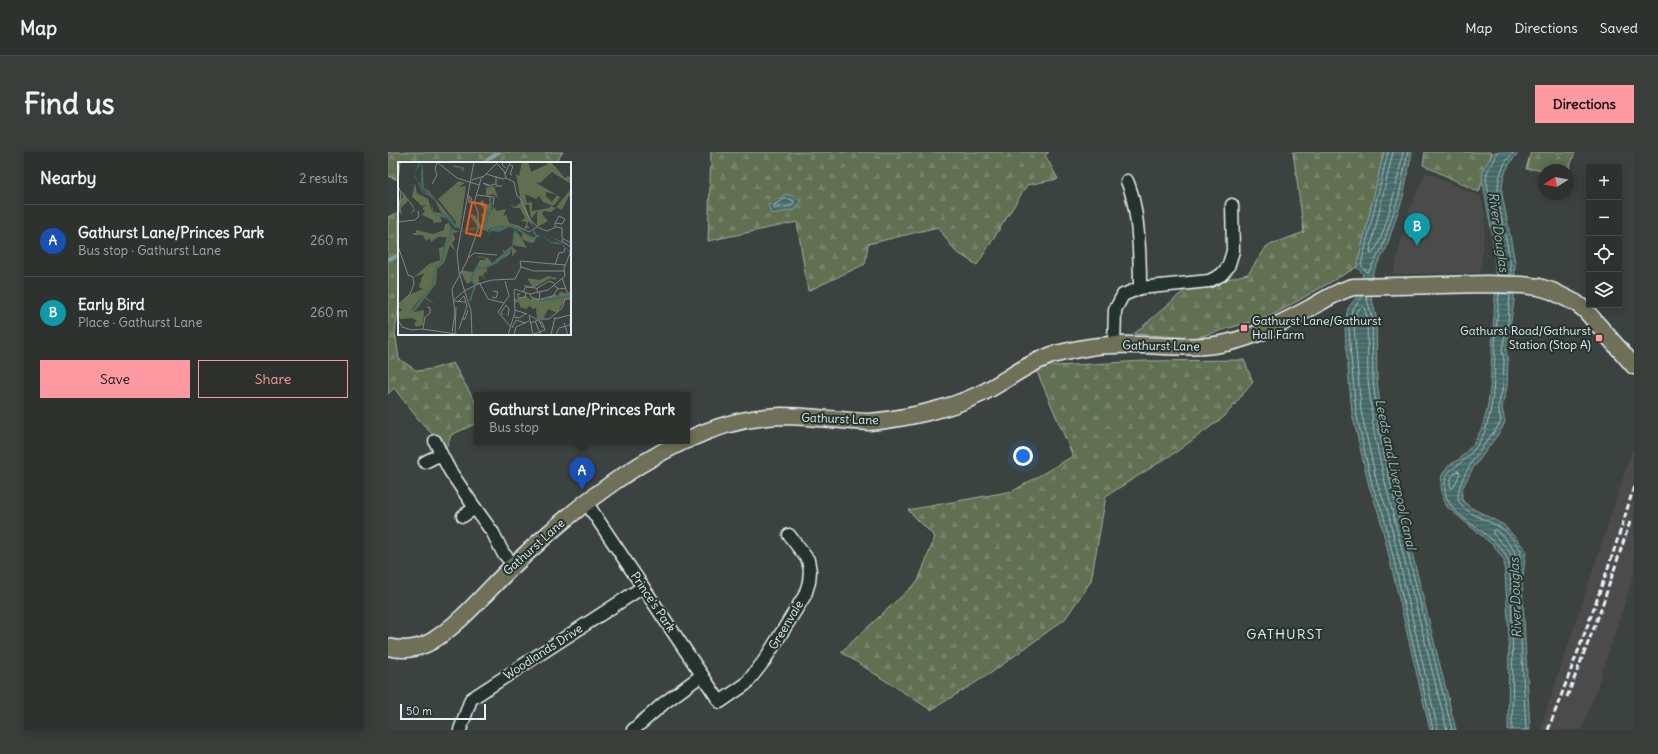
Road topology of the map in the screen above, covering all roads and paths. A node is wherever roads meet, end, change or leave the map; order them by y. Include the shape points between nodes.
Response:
1 (1127, 181) dead end
2 (1232, 205) dead end
3 (1140, 288) junction
4 (1114, 345) junction
5 (1634, 366) edge
6 (690, 438) edge
7 (435, 441) dead end
8 (679, 444) edge
9 (440, 454) junction
10 (425, 462) dead end
11 (586, 502) junction
12 (475, 508) junction
13 (463, 516) dead end
14 (789, 534) dead end
15 (514, 565) junction
16 (643, 588) junction
17 (388, 647) edge
18 (702, 675) junction
19 (720, 702) joint
20 (460, 730) edge
21 (633, 730) edge

1 - 3 street via 1132,191 1135,212
2 - 3 street via 1233,251 1228,267 1221,276 1209,281
3 - 4 street via 1123,295 1115,310
4 - 5 main road, Gathurst Lane via 1186,348 1226,343 1255,334 1353,287 1486,284 1539,287 1576,303 1594,319
4 - 6 main road, Gathurst Lane via 1076,350 1042,359 1023,367 982,393 936,409 882,421 784,416 757,419
7 - 9 street
8 - 11 main road, Gathurst Lane via 638,466
9 - 10 street
9 - 12 street
11 - 15 main road, Gathurst Lane
11 - 16 street, Prince's Park
12 - 13 street
12 - 15 street via 493,532 503,553
14 - 19 street, Greenvale via 808,560 810,571 805,595 764,661 746,684
15 - 17 main road, Gathurst Lane via 431,642 411,648
16 - 18 street, Prince's Park
16 - 20 street, Woodlands Drive via 471,699
18 - 19 street, Prince's Park
18 - 21 street

